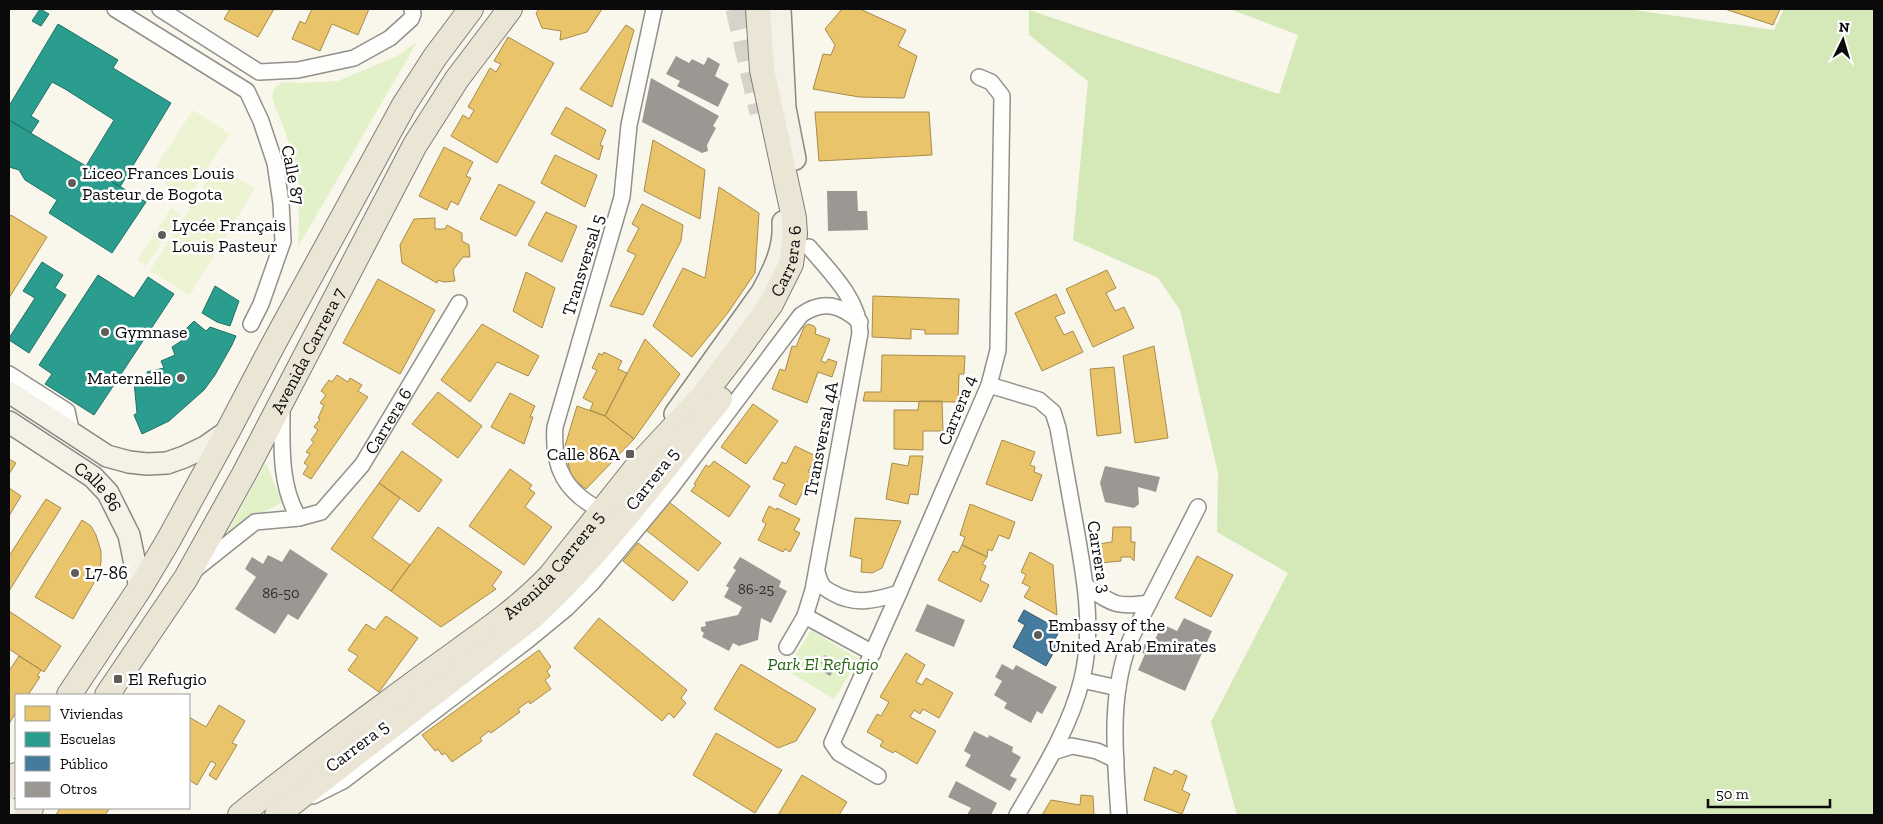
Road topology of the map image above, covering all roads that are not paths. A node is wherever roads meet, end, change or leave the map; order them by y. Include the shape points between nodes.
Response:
1 (115, 9) edge
2 (160, 9) edge
3 (412, 9) edge
4 (471, 9) edge
5 (510, 9) edge
6 (654, 9) edge
7 (758, 9) edge
8 (780, 9) edge
9 (183, 15) edge
10 (259, 72) junction
11 (979, 77) dead end
12 (247, 91) junction
13 (769, 96) junction
14 (766, 138) dead end
15 (794, 159) junction
16 (809, 247) junction
17 (459, 303) dead end
18 (860, 322) junction
19 (250, 324) dead end
20 (9, 374) edge
21 (989, 385) junction
22 (9, 392) edge
23 (282, 402) junction
24 (37, 411) junction
25 (16, 427) edge
26 (228, 431) junction
27 (72, 434) junction
28 (107, 456) junction
29 (636, 468) junction
30 (93, 478) junction
31 (1198, 507) dead end
32 (602, 511) junction
33 (299, 518) junction
34 (817, 572) junction
35 (186, 578) junction
36 (1086, 586) junction
37 (140, 588) junction
38 (899, 593) junction
39 (1148, 603) junction
40 (805, 616) junction
41 (787, 647) dead end
42 (873, 653) junction
43 (1082, 680) junction
44 (1118, 688) junction
45 (70, 694) edge
46 (108, 694) edge
47 (1053, 752) junction
48 (1116, 760) junction
49 (878, 776) dead end
50 (11, 788) edge
51 (15, 802) edge
52 (282, 811) edge
53 (240, 815) edge
54 (1017, 815) edge
55 (1119, 815) edge

1 - 12 street
2 - 9 street
3 - 10 street via 410,19 390,38 354,58 298,70
4 - 26 main road, Avenida Carrera 7 via 404,105
5 - 23 main road, Avenida Carrera 7 via 457,79 415,145
6 - 32 street, Transversal 5 via 630,126 622,197 554,427 555,458 561,473 570,488
7 - 13 main road, Carrera 6 via 762,70
8 - 15 main road via 784,108
9 - 10 street
10 - 12 street
11 - 21 street, Carrera 4 via 991,82 1002,96 998,350
12 - 19 street, Calle 87 via 275,163 283,240 261,304
13 - 15 main road, Avenida Carrera 5
13 - 29 main road, Carrera 6 via 794,218 791,264 771,304 735,354 701,398
14 - 29 main road, Avenida Carrera 5 via 784,238 773,271 762,292
15 - 16 main road, Avenida Carrera 5 via 807,204
16 - 18 street, Transversal 4A via 845,290
16 - 52 main road, Avenida Carrera 5 via 794,295 732,384 559,593
17 - 33 street, Carrera 6 via 362,465 321,512
18 - 34 street, Transversal 4A via 859,344
18 - 52 street, Carrera 5 via 834,306 811,307 801,315 670,488 592,583 566,608 343,782
20 - 27 street via 67,411
21 - 36 street, Carrera 3 via 1040,400 1053,412
21 - 38 street, Carrera 4
22 - 24 main road, Calle 86
23 - 33 street via 285,484
23 - 35 main road, Avenida Carrera 7
24 - 25 main road
24 - 27 main road, Calle 86
25 - 30 main road, Calle 86
26 - 28 main road, Calle 86 via 205,447 167,463 128,462
26 - 37 main road, Avenida Carrera 7
27 - 28 main road, Calle 86
28 - 30 main road
29 - 32 main road, Avenida Carrera 5
30 - 37 main road, Calle 86 via 108,494 129,535
31 - 39 street
32 - 53 main road, Avenida Carrera 5 via 550,576 516,608
33 - 35 street, Carrera 6 via 255,522
34 - 38 street via 821,585 837,596 851,600 872,601
34 - 40 street, Transversal 4A
35 - 46 main road, Avenida Carrera 7
36 - 39 street via 1114,604
36 - 43 street, Carrera 3 via 1087,651
37 - 45 main road, Avenida Carrera 7
38 - 42 street, Carrera 4
39 - 44 street via 1124,653
40 - 41 street, Transversal 4A
40 - 42 street
42 - 49 street, Carrera 4 via 832,743 839,753
43 - 44 street
43 - 47 street, Carrera 3
44 - 48 street
47 - 48 street via 1072,746 1097,751
47 - 54 street, Carrera 3
48 - 55 street
50 - 51 main road

